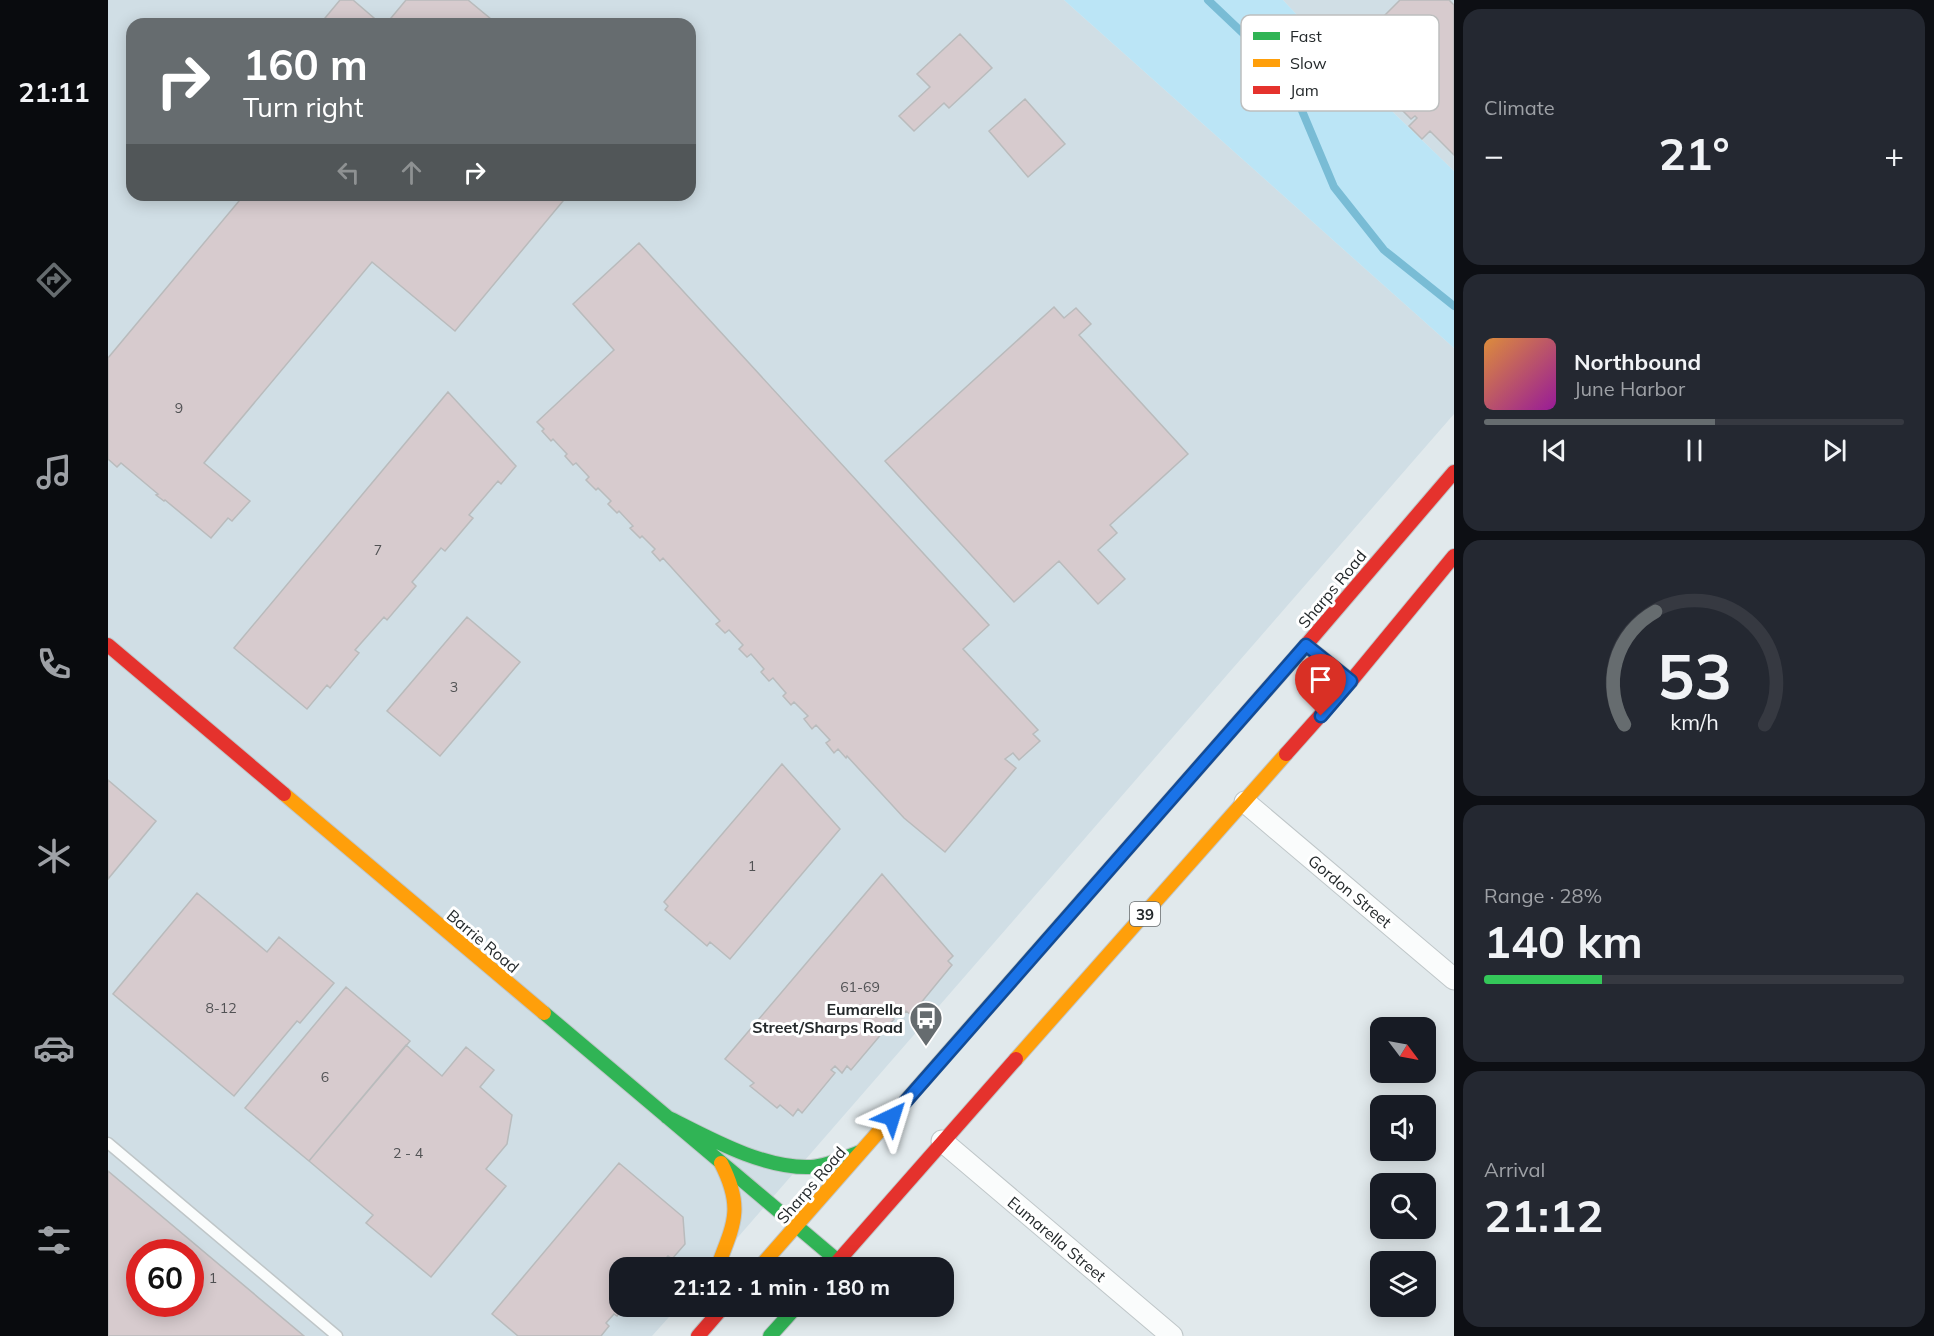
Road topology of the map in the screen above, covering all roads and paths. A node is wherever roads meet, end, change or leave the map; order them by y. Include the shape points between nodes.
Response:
1 (1454, 472) edge
2 (1454, 556) edge
3 (108, 645) edge
4 (1306, 645) junction
5 (1351, 681) junction
6 (1245, 802) junction
7 (1454, 979) edge
8 (667, 1118) junction
9 (942, 1142) junction
10 (108, 1143) edge
11 (861, 1152) junction
12 (721, 1163) junction
13 (796, 1226) junction
14 (721, 1257) edge
15 (769, 1257) edge
16 (828, 1257) edge
17 (841, 1257) edge
18 (714, 1317) edge
19 (787, 1317) edge
20 (337, 1336) edge
21 (698, 1336) edge
22 (770, 1336) edge
23 (1172, 1336) edge

1 - 4 main road, Sharps Road
2 - 5 main road, 39
3 - 8 main road, Barrie Road
4 - 5 main road
4 - 11 main road, Sharps Road
5 - 6 main road, 39
6 - 7 street, Gordon Street
6 - 9 main road, 39
8 - 11 main road via 779,1164 811,1167
8 - 12 main road, Barrie Road
9 - 17 main road, 39
9 - 23 street, Eumarella Street
10 - 20 lane
11 - 13 main road, Sharps Road
12 - 13 main road, Barrie Road
12 - 14 main road via 735,1197 732,1227
13 - 15 main road, Sharps Road
13 - 16 main road, Barrie Road
18 - 21 main road
19 - 22 main road

